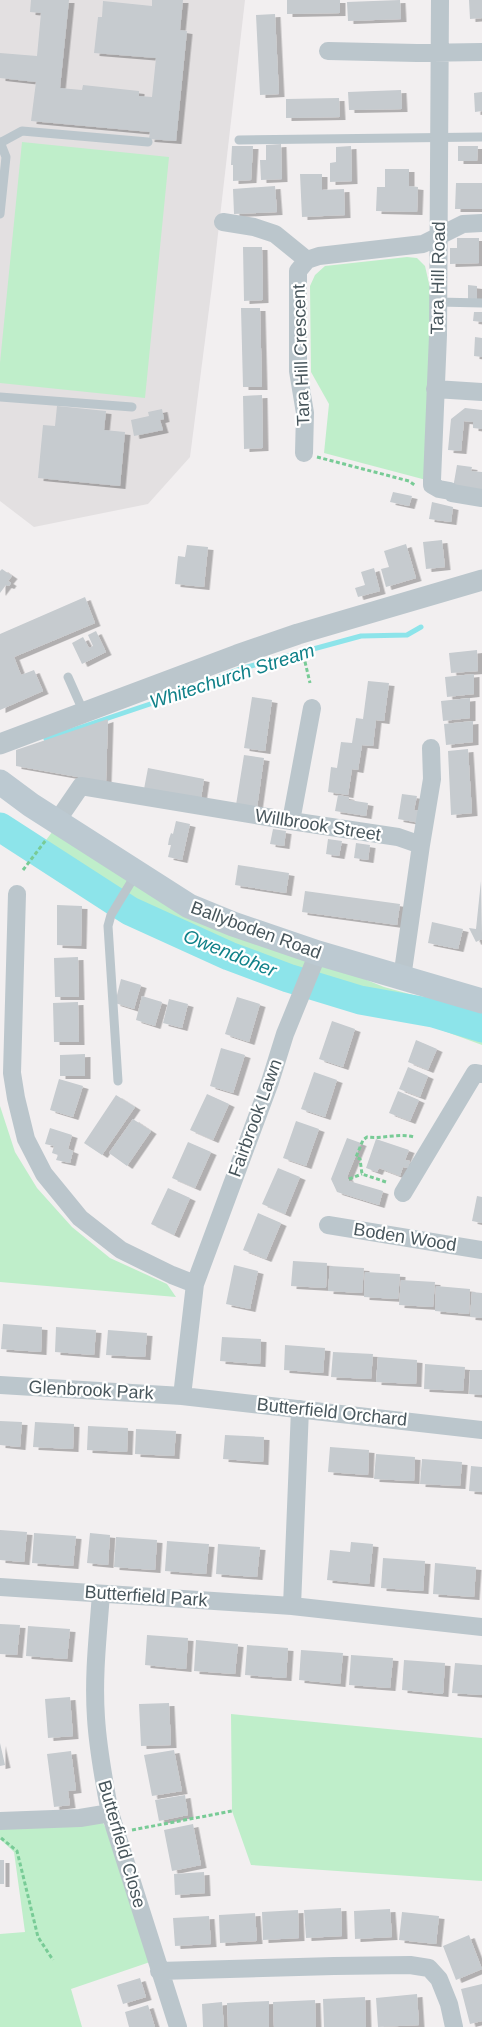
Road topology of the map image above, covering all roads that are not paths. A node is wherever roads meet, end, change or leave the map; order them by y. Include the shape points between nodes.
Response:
1 (440, 0) edge
2 (328, 50) dead end
3 (482, 52) edge
4 (440, 53) junction
5 (482, 137) edge
6 (439, 138) junction
7 (239, 140) dead end
8 (0, 142) edge
9 (148, 142) dead end
10 (0, 214) edge
11 (223, 222) dead end
12 (482, 223) edge
13 (438, 236) junction
14 (307, 260) junction
15 (438, 302) junction
16 (482, 303) edge
17 (434, 389) junction
18 (482, 392) edge
19 (0, 397) edge
20 (132, 407) dead end
21 (304, 454) road end
22 (482, 498) edge
23 (482, 580) edge
24 (68, 677) dead end
25 (312, 708) dead end
26 (84, 713) junction
27 (3, 746) edge
28 (431, 748) dead end
29 (0, 782) edge
30 (291, 822) junction
31 (52, 830) junction
32 (421, 845) junction
33 (136, 873) junction
34 (17, 894) dead end
35 (318, 953) junction
36 (402, 978) junction
37 (482, 1001) edge
38 (6, 1074) edge
39 (482, 1074) edge
40 (118, 1081) dead end
41 (403, 1193) dead end
42 (328, 1224) dead end
43 (482, 1250) edge
44 (195, 1284) junction
45 (0, 1385) edge
46 (182, 1396) junction
47 (300, 1409) junction
48 (482, 1430) edge
49 (0, 1587) edge
50 (101, 1594) junction
51 (292, 1606) junction
52 (482, 1627) edge
53 (110, 1813) junction
54 (0, 1821) edge
55 (159, 1971) junction
56 (178, 2027) edge
57 (454, 2027) edge

1 - 4 street, Tara Hill Road
2 - 4 street
3 - 4 street
4 - 6 street, Tara Hill Road
5 - 6 lane
6 - 7 lane
6 - 13 street, Tara Hill Road
8 - 9 lane via 22,131
8 - 10 lane via 6,157
11 - 14 street, Tara Hill Crescent via 275,234
12 - 13 street, Tara Hill Crescent via 463,224
13 - 14 street, Tara Hill Crescent via 424,244
13 - 15 street, Tara Hill Road
14 - 21 street, Tara Hill Crescent via 298,271 298,370 305,412
15 - 16 lane
15 - 17 street, Tara Hill Road
17 - 18 street
17 - 22 street, Tara Hill Road via 432,485
19 - 20 lane
23 - 26 street via 290,637
24 - 26 lane
25 - 30 street
26 - 27 street
28 - 32 street via 432,779
29 - 31 main road, Ballyboden Road
30 - 31 street, Willbrook Street via 73,785
30 - 32 street, Willbrook Street via 398,837
31 - 33 main road, Ballyboden Road
32 - 36 street
33 - 35 main road, Ballyboden Road via 189,906
33 - 40 lane via 108,926
34 - 38 street
35 - 36 main road, Ballyboden Road
35 - 44 street, Fairbrook Lawn via 285,1034
36 - 37 main road, Ballyboden Road
38 - 44 street via 26,1138 44,1174 80,1218 121,1250
39 - 41 street via 475,1074
42 - 43 street, Boden Wood
44 - 46 street, Fairbrook Lawn
45 - 46 street, Glenbrook Park
46 - 47 street, Butterfield Orchard
47 - 48 street, Butterfield Orchard
47 - 51 street
49 - 50 street, Butterfield Park
50 - 51 street, Butterfield Park
50 - 53 street, Butterfield Close via 96,1717
51 - 52 street, Butterfield Park
53 - 54 street via 80,1818
53 - 55 street, Butterfield Close
55 - 56 street, Butterfield Close
55 - 57 street via 410,1965 429,1968 439,1979

